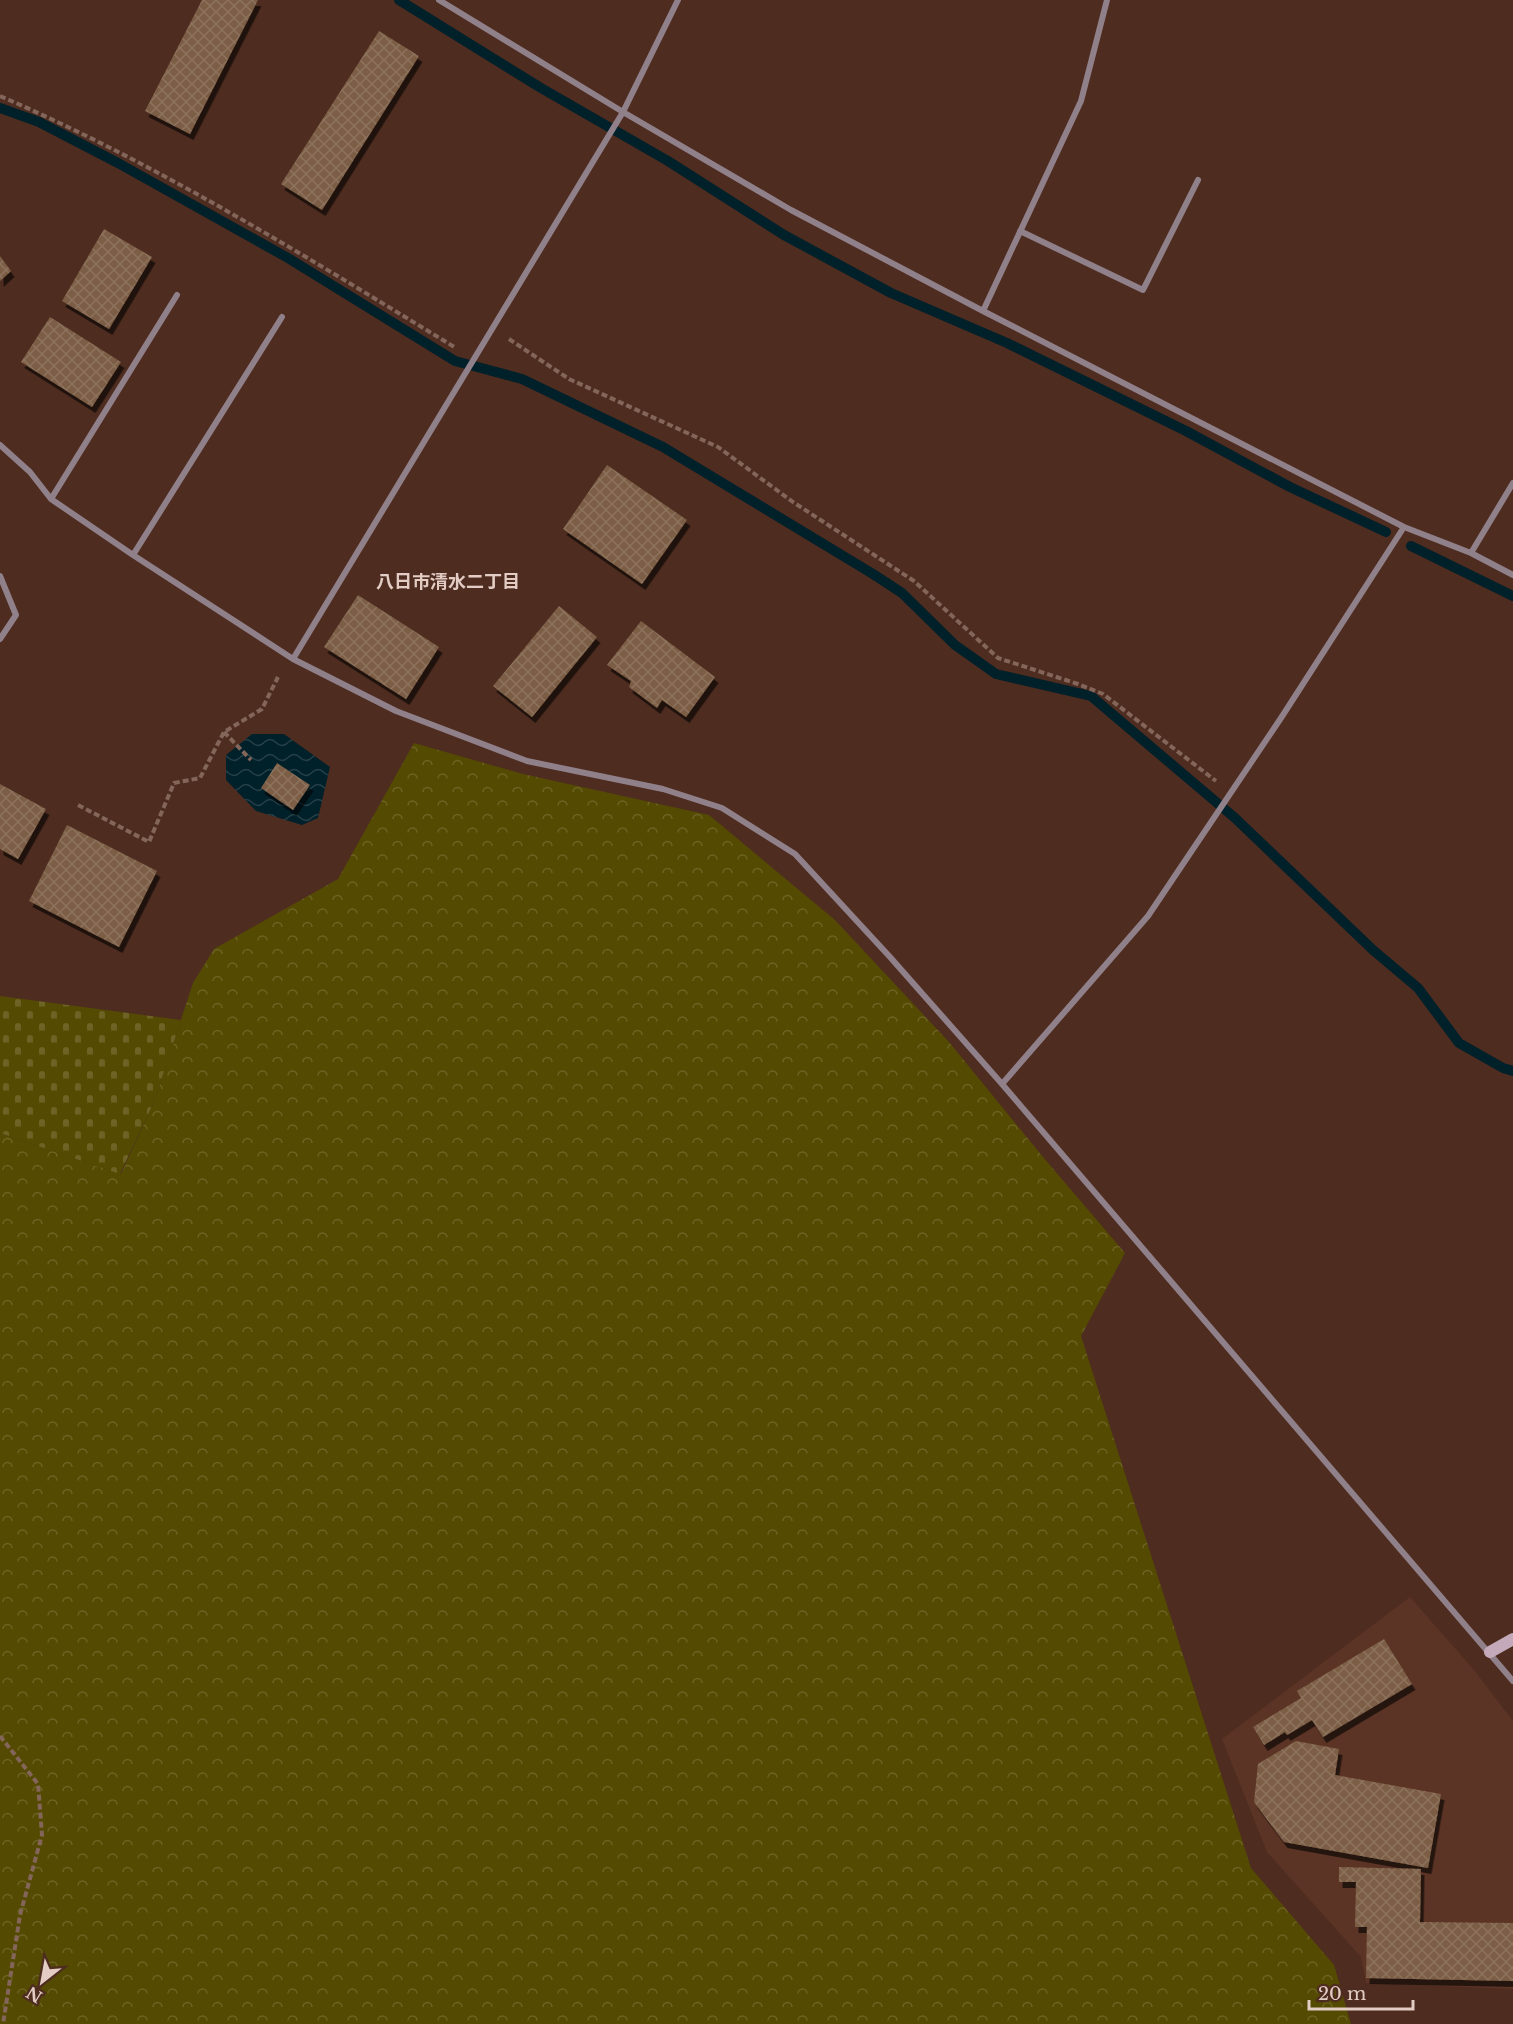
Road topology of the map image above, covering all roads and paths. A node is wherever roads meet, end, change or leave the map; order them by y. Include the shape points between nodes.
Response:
1 (439, 0) edge
2 (678, 0) edge
3 (1107, 0) edge
4 (0, 96) edge
5 (623, 112) junction
6 (1198, 180) dead end
7 (1020, 231) junction
8 (177, 295) dead end
9 (982, 311) junction
10 (282, 317) dead end
11 (491, 331) junction
12 (474, 360) junction
13 (0, 445) edge
14 (1513, 483) edge
15 (51, 499) junction
16 (1404, 527) junction
17 (1471, 553) junction
18 (133, 555) junction
19 (1513, 575) edge
20 (0, 576) edge
21 (0, 639) edge
22 (293, 659) junction
23 (278, 677) dead end
24 (224, 732) junction
25 (251, 760) dead end
26 (1231, 792) junction
27 (78, 806) dead end
28 (1002, 1084) junction
29 (1513, 1639) edge
30 (1490, 1652) junction
31 (1513, 1681) edge
32 (0, 1736) edge
33 (3, 2024) edge

1 - 5 street
2 - 5 street
3 - 7 street via 1081,101
4 - 12 path via 247,222
5 - 9 street via 791,210
5 - 11 street
6 - 7 street via 1143,290
7 - 9 street
8 - 15 street
9 - 16 street
10 - 18 street
11 - 12 street
11 - 26 path via 569,380 718,447 793,502 914,581 998,658 1103,694
12 - 22 street
13 - 15 street via 30,472
14 - 17 street
15 - 18 street
16 - 17 street
16 - 26 street
17 - 19 street
18 - 22 street
20 - 21 street via 15,615
22 - 28 street via 396,711 527,761 663,789 722,807 795,854
23 - 24 path via 262,709
24 - 25 path
24 - 27 path via 200,778 174,783 149,842
26 - 28 street via 1148,916
28 - 30 street
29 - 30 street
30 - 31 street
32 - 33 path via 38,1785 42,1835 20,1915

